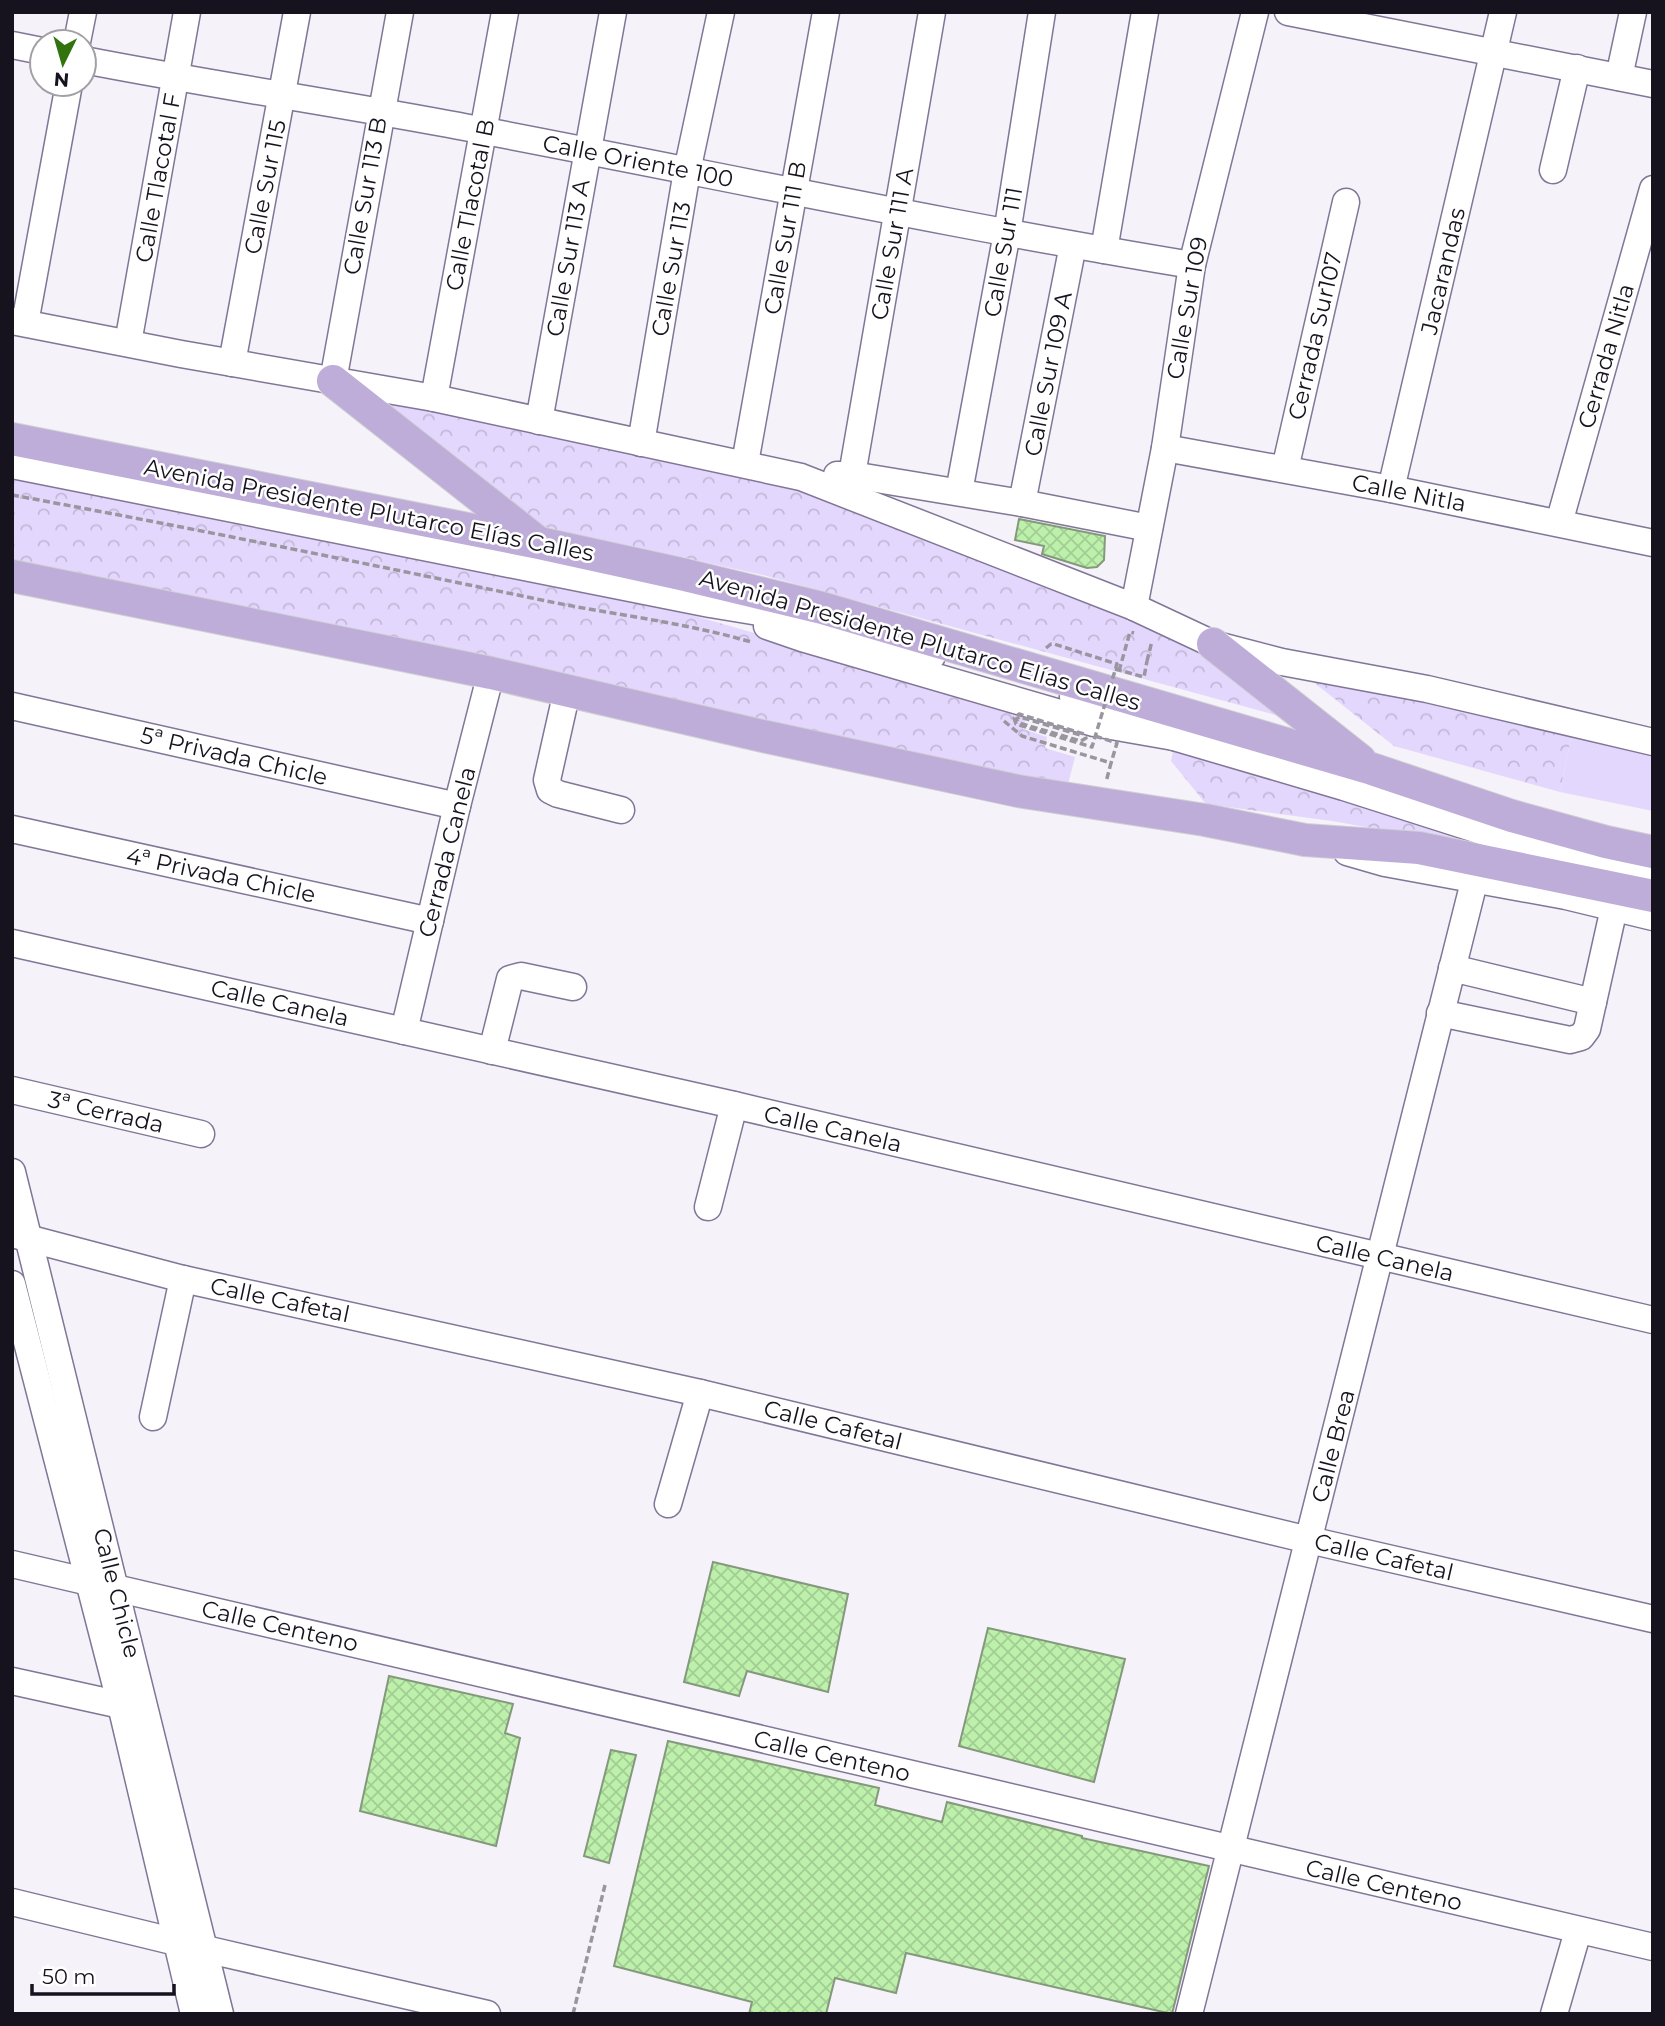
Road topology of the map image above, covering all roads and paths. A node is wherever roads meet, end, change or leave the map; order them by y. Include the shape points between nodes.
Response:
1 (187, 12) edge
2 (297, 12) edge
3 (400, 12) edge
4 (505, 12) edge
5 (613, 12) edge
6 (720, 12) edge
7 (826, 12) edge
8 (932, 12) edge
9 (1042, 12) edge
10 (1145, 12) edge
11 (1255, 12) edge
12 (1288, 12) edge
13 (1503, 12) edge
14 (1633, 12) edge
15 (1495, 53) junction
16 (98, 63) edge
17 (1577, 68) junction
18 (1619, 77) junction
19 (176, 78) junction
20 (1653, 84) edge
21 (282, 97) junction
22 (66, 98) edge
23 (380, 111) junction
24 (484, 131) junction
25 (588, 151) junction
26 (1553, 170) dead end
27 (687, 171) junction
28 (1653, 189) edge
29 (794, 192) junction
30 (1346, 202) dead end
31 (897, 213) junction
32 (1007, 233) junction
33 (1073, 245) junction
34 (1645, 245) edge
35 (1104, 250) junction
36 (1192, 265) junction
37 (19, 322) edge
38 (128, 343) junction
39 (232, 363) junction
40 (333, 381) junction
41 (434, 398) junction
42 (539, 421) junction
43 (12, 439) edge
44 (641, 443) junction
45 (1165, 448) junction
46 (745, 463) junction
47 (12, 465) edge
48 (1284, 469) junction
49 (852, 475) junction
50 (802, 477) junction
51 (1391, 489) junction
52 (959, 492) junction
53 (12, 495) edge
54 (1022, 503) junction
55 (1559, 523) junction
56 (1149, 528) junction
57 (539, 543) junction
58 (1653, 543) edge
59 (12, 576) edge
60 (1147, 621) junction
61 (1213, 644) junction
62 (762, 645) dead end
63 (1046, 648) dead end
64 (1115, 669) junction
65 (491, 673) junction
66 (1118, 675) dead end
67 (567, 691) junction
68 (12, 706) edge
69 (999, 716) dead end
70 (1080, 735) dead end
71 (1095, 736) junction
72 (1653, 742) edge
73 (1111, 763) junction
74 (1372, 769) junction
75 (1100, 804) junction
76 (457, 806) junction
77 (621, 810) dead end
78 (12, 829) edge
79 (1305, 840) junction
80 (1653, 852) edge
81 (1653, 877) edge
82 (1475, 878) junction
83 (1653, 896) edge
84 (1614, 908) junction
85 (1653, 917) edge
86 (430, 921) junction
87 (12, 943) edge
88 (1452, 968) junction
89 (573, 987) dead end
90 (1593, 1002) junction
91 (1440, 1013) junction
92 (404, 1031) junction
93 (492, 1051) junction
94 (12, 1090) edge
95 (734, 1105) junction
96 (201, 1134) dead end
97 (12, 1172) edge
98 (708, 1207) dead end
99 (21, 1236) edge
100 (1380, 1257) junction
101 (183, 1279) junction
102 (12, 1284) edge
103 (1653, 1320) edge
104 (21, 1343) edge
105 (699, 1393) junction
106 (153, 1416) dead end
107 (668, 1504) dead end
108 (1309, 1540) junction
109 (12, 1563) edge
110 (89, 1581) junction
111 (116, 1588) junction
112 (1653, 1619) edge
113 (12, 1681) edge
114 (121, 1705) junction
115 (1229, 1849) junction
116 (605, 1885) dead end
117 (12, 1902) edge
118 (1578, 1931) junction
119 (177, 1941) junction
120 (1653, 1947) edge
121 (205, 1949) junction
122 (394, 2003) edge
123 (194, 2014) edge
124 (220, 2014) edge
125 (487, 2014) edge
126 (573, 2014) edge
127 (1189, 2014) edge
128 (1554, 2014) edge

1 - 19 street, Calle Tlacotal F
2 - 21 street, Calle Sur 115
3 - 23 street, Calle Sur 113 B
4 - 24 street, Calle Tlacotal B
5 - 25 street, Calle Sur 113 A
6 - 27 street, Calle Sur 113
7 - 29 street, Calle Sur 111 B
8 - 31 street, Calle Sur 111 A
9 - 32 street, Calle Sur 111
10 - 35 street
11 - 36 street, Calle Sur 109
12 - 15 street
13 - 15 street, Jacarandas
14 - 18 street
15 - 17 street
15 - 51 street, Jacarandas
16 - 19 street, Calle Oriente 100
17 - 18 street
17 - 26 street
18 - 20 street
19 - 21 street, Calle Oriente 100
19 - 38 street, Calle Tlacotal F
21 - 23 street, Calle Oriente 100
21 - 39 street, Calle Sur 115
22 - 37 street
23 - 24 street, Calle Oriente 100
23 - 40 street, Calle Sur 113 B
24 - 25 street, Calle Oriente 100
24 - 41 street, Calle Tlacotal B
25 - 27 street, Calle Oriente 100
25 - 42 street, Calle Sur 113 A
27 - 29 street, Calle Oriente 100
27 - 44 street, Calle Sur 113
28 - 34 street, Cerrada Nitla
29 - 31 street, Calle Oriente 100
29 - 46 street, Calle Sur 111 B
30 - 48 street, Cerrada Sur107
31 - 32 street, Calle Oriente 100
31 - 49 street, Calle Sur 111 A
32 - 33 street, Calle Oriente 100
32 - 52 street, Calle Sur 111
33 - 35 street, Calle Oriente 100
33 - 54 street, Calle Sur 109 A
34 - 55 street, Cerrada Nitla
35 - 36 street, Calle Oriente 100
36 - 45 street, Calle Sur 109
37 - 38 street
38 - 39 street
39 - 40 street
40 - 41 street
40 - 57 main road
41 - 42 street
42 - 44 street
43 - 57 main road, Avenida Presidente Plutarco Elías Calles
44 - 46 street
45 - 48 street, Calle Nitla
45 - 56 street, Calle Sur 109
46 - 50 street
47 - 81 street via 710,604 802,638 1094,723 1174,737 1529,846
48 - 51 street, Calle Nitla
49 - 50 street
49 - 52 street
50 - 60 street
51 - 55 street, Calle Nitla
52 - 54 street
53 - 62 path via 692,626
54 - 56 street
55 - 58 street, Calle Nitla
56 - 60 street, Calle Sur 109
57 - 74 main road, Avenida Presidente Plutarco Elías Calles via 822,608
59 - 65 main road
60 - 61 street
60 - 64 path, bridge via 1144,677
60 - 66 path via 1130,632
61 - 72 street
61 - 74 main road
63 - 64 path, bridge via 1051,644 1066,648 1117,664
64 - 71 path, bridge
65 - 67 main road
65 - 76 street, Cerrada Canela
67 - 75 main road via 1018,791
67 - 77 street via 547,780 550,790
68 - 76 street, 5ª Privada Chicle
69 - 73 path via 1022,736
70 - 71 path, bridge via 1016,719 1082,741 1086,738 1084,734 1019,714 1014,718 1016,724 1092,747
71 - 73 path, bridge via 1117,743
73 - 75 path
74 - 80 main road, Avenida Presidente Plutarco Elías Calles via 1512,816
75 - 79 main road
76 - 86 street, Cerrada Canela
78 - 86 street, 4ª Privada Chicle
79 - 82 street via 1385,863
79 - 83 main road via 1419,848
82 - 84 street
82 - 88 street, Calle Brea
84 - 85 street
84 - 90 street
86 - 92 street, Cerrada Canela
87 - 92 street, Calle Canela
88 - 90 street
88 - 91 street, Calle Brea
89 - 93 street via 521,975 510,979
90 - 91 street via 1584,1034 1576,1040
91 - 100 street, Calle Brea
92 - 93 street, Calle Canela
93 - 95 street, Calle Canela
94 - 96 street, 3ª Cerrada
95 - 98 street
95 - 100 street, Calle Canela
97 - 99 street, Calle Chicle
99 - 101 street, Calle Cafetal
99 - 111 street, Calle Chicle
100 - 103 street, Calle Canela
100 - 108 street, Calle Brea
101 - 105 street, Calle Cafetal
101 - 106 street
102 - 104 street, Calle Chicle
104 - 110 street, Calle Chicle
105 - 107 street
105 - 108 street, Calle Cafetal
108 - 112 street, Calle Cafetal
108 - 115 street, Calle Brea
109 - 110 street, Calle Centeno
110 - 111 street, Calle Centeno
110 - 114 street, Calle Chicle
111 - 115 street, Calle Centeno
111 - 121 street, Calle Chicle
113 - 114 street
114 - 119 street, Calle Chicle
115 - 118 street, Calle Centeno
115 - 127 street, Calle Brea
116 - 126 path
117 - 119 street
118 - 120 street, Calle Centeno
118 - 128 street
119 - 121 street
119 - 123 street, Calle Chicle
121 - 122 street
121 - 124 street, Calle Chicle
122 - 125 street

